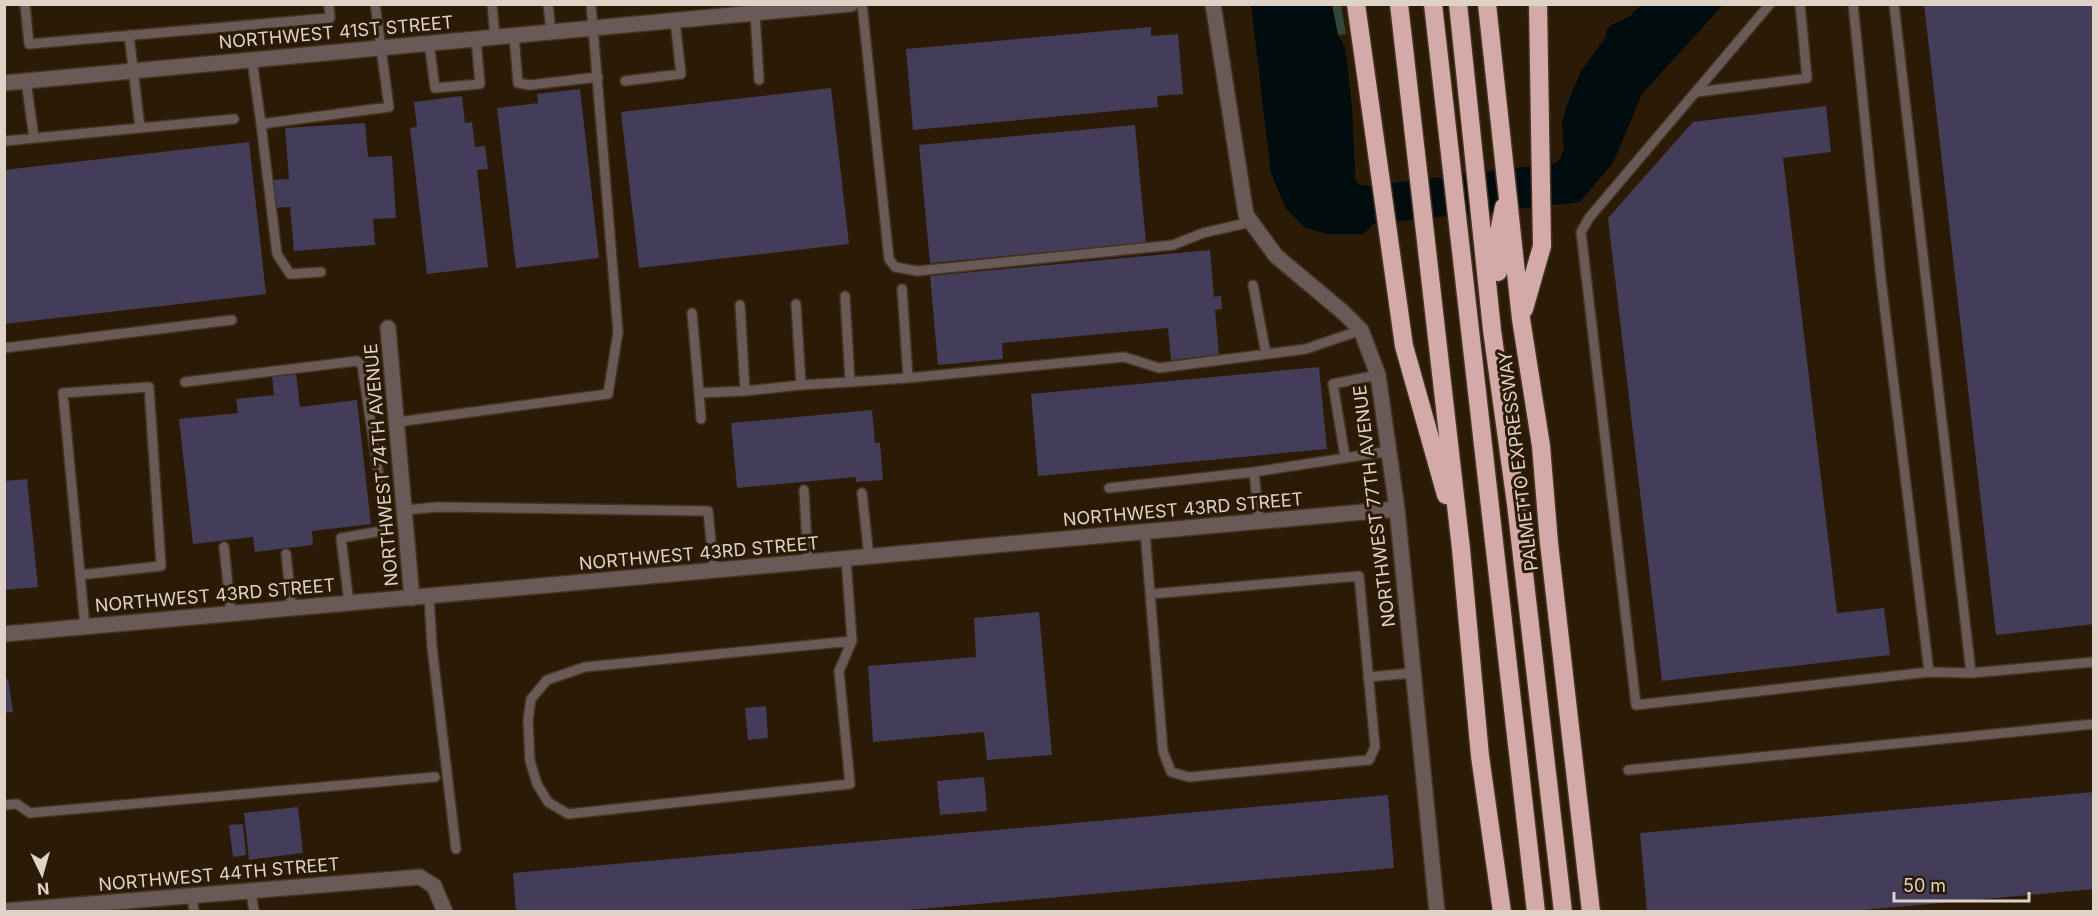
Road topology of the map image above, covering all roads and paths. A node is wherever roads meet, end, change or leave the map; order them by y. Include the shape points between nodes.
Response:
1 (25, 4) edge
2 (329, 4) edge
3 (375, 4) edge
4 (492, 4) edge
5 (548, 4) edge
6 (591, 4) edge
7 (850, 4) edge
8 (862, 4) edge
9 (1213, 4) edge
10 (1356, 4) edge
11 (1400, 4) edge
12 (1433, 4) edge
13 (1458, 4) edge
14 (1487, 4) edge
15 (1538, 4) edge
16 (1770, 4) edge
17 (1800, 4) edge
18 (1853, 4) edge
19 (1894, 4) edge
20 (755, 13) junction
21 (675, 21) junction
22 (594, 28) junction
23 (551, 32) junction
24 (514, 35) junction
25 (129, 36) junction
26 (495, 37) junction
27 (476, 39) junction
28 (429, 44) junction
29 (381, 48) junction
30 (252, 60) junction
31 (133, 71) junction
32 (598, 77) junction
33 (759, 80) dead end
34 (26, 81) junction
35 (625, 81) dead end
36 (4, 83) edge
37 (1697, 92) junction
38 (234, 119) dead end
39 (261, 124) junction
40 (140, 128) junction
41 (34, 138) junction
42 (4, 141) edge
43 (1506, 212) junction
44 (1251, 222) junction
45 (321, 272) dead end
46 (1253, 285) dead end
47 (902, 289) dead end
48 (845, 296) dead end
49 (796, 304) dead end
50 (740, 305) dead end
51 (692, 313) dead end
52 (1521, 319) junction
53 (232, 320) dead end
54 (388, 328) dead end
55 (1361, 330) junction
56 (4, 348) edge
57 (1266, 354) junction
58 (1378, 375) junction
59 (908, 378) junction
60 (185, 382) dead end
61 (850, 382) junction
62 (801, 385) junction
63 (745, 391) junction
64 (699, 393) junction
65 (701, 419) dead end
66 (397, 422) junction
67 (1390, 451) junction
68 (1346, 457) junction
69 (1254, 472) junction
70 (1109, 488) dead end
71 (804, 490) dead end
72 (862, 493) dead end
73 (1516, 504) junction
74 (1397, 509) junction
75 (405, 510) junction
76 (1259, 521) junction
77 (1145, 532) junction
78 (224, 547) dead end
79 (1461, 549) junction
80 (286, 554) dead end
81 (869, 557) junction
82 (846, 559) junction
83 (808, 562) junction
84 (714, 571) junction
85 (80, 575) junction
86 (1150, 594) junction
87 (429, 597) junction
88 (412, 598) junction
89 (349, 603) junction
90 (292, 609) junction
91 (231, 614) junction
92 (85, 627) junction
93 (4, 634) edge
94 (852, 641) junction
95 (2094, 662) edge
96 (1929, 672) junction
97 (1413, 673) junction
98 (1971, 673) junction
99 (1368, 676) junction
100 (2094, 724) edge
101 (1628, 770) dead end
102 (435, 777) dead end
103 (4, 805) edge
104 (456, 849) dead end
105 (251, 891) junction
106 (193, 904) edge
107 (139, 906) edge
108 (82, 908) edge
109 (4, 911) edge
110 (254, 912) edge
111 (445, 912) edge
112 (1437, 912) edge
113 (1502, 912) edge
114 (1536, 912) edge
115 (1563, 912) edge
116 (1591, 912) edge

1 - 25 lane via 29,44
2 - 25 lane via 330,18
3 - 29 lane
4 - 26 lane
5 - 23 lane
6 - 22 lane
7 - 20 street, NORTHWEST 41ST STREET
8 - 44 lane via 890,258 895,267 917,271 1173,245 1203,233
9 - 44 street, NORTHWEST 77TH AVENUE via 1246,215
10 - 79 highway via 1404,346
11 - 79 highway
12 - 114 highway
13 - 73 highway via 1492,330
14 - 43 highway, PALMETTO EXPRESSWAY via 1504,157
15 - 52 highway via 1542,246
16 - 37 lane
17 - 37 lane via 1807,78
18 - 96 lane via 1881,279
19 - 98 lane
20 - 21 street, NORTHWEST 41ST STREET
20 - 33 lane
21 - 22 street, NORTHWEST 41ST STREET
21 - 35 lane via 681,75
22 - 23 street, NORTHWEST 41ST STREET
22 - 32 lane
23 - 24 street, NORTHWEST 41ST STREET
24 - 26 street, NORTHWEST 41ST STREET
24 - 32 lane via 518,83
25 - 31 lane
26 - 27 street, NORTHWEST 41ST STREET
27 - 28 street, NORTHWEST 41ST STREET
27 - 28 lane via 480,84 435,88
28 - 29 street, NORTHWEST 41ST STREET
29 - 30 street, NORTHWEST 41ST STREET
29 - 39 lane via 389,107
30 - 31 street, NORTHWEST 41ST STREET
30 - 39 lane
31 - 34 street, NORTHWEST 41ST STREET
31 - 40 lane
32 - 66 lane via 618,332 608,394
34 - 36 street, NORTHWEST 41ST STREET
34 - 41 lane
37 - 96 lane via 1581,232 1636,705
38 - 40 lane
39 - 45 lane via 277,254 290,274
40 - 41 lane
41 - 42 lane
43 - 52 highway, PALMETTO EXPRESSWAY
43 - 73 highway via 1496,247
44 - 55 street, NORTHWEST 77TH AVENUE via 1276,256
46 - 57 lane
47 - 59 lane
48 - 61 lane
49 - 62 lane
50 - 63 lane
51 - 64 lane
52 - 116 highway, PALMETTO EXPRESSWAY via 1540,446
53 - 56 lane
54 - 66 street, NORTHWEST 74TH AVENUE
55 - 57 lane via 1306,349
55 - 58 street, NORTHWEST 77TH AVENUE
57 - 59 lane via 1159,368 1124,357
58 - 67 street, NORTHWEST 77TH AVENUE
58 - 68 lane via 1333,384
59 - 61 lane
60 - 89 lane via 357,361 362,365 386,524 382,531 341,538
61 - 62 lane
62 - 63 lane
63 - 64 lane
64 - 65 lane
66 - 75 street, NORTHWEST 74TH AVENUE
67 - 68 lane
67 - 74 street, NORTHWEST 77TH AVENUE
68 - 69 lane
69 - 70 lane
69 - 76 lane
71 - 83 lane
72 - 81 lane
73 - 115 highway
74 - 76 street, NORTHWEST 43RD STREET
74 - 97 street, NORTHWEST 77TH AVENUE
75 - 84 lane via 438,507 708,511
75 - 88 street, NORTHWEST 74TH AVENUE
76 - 77 street, NORTHWEST 43RD STREET
77 - 81 street, NORTHWEST 43RD STREET
77 - 86 lane
78 - 91 lane
79 - 113 highway via 1480,756
80 - 90 lane
81 - 82 street, NORTHWEST 43RD STREET
82 - 83 street, NORTHWEST 43RD STREET
82 - 94 lane
83 - 84 street, NORTHWEST 43RD STREET
84 - 87 street, NORTHWEST 43RD STREET
85 - 85 lane via 63,393 149,387 161,566
85 - 92 lane
86 - 99 lane via 1359,576
86 - 99 lane via 1163,751 1172,771 1189,777 1369,760 1376,747
87 - 88 street, NORTHWEST 43RD STREET
87 - 104 lane
88 - 89 street, NORTHWEST 43RD STREET
89 - 90 street, NORTHWEST 43RD STREET
90 - 91 street, NORTHWEST 43RD STREET
91 - 92 street, NORTHWEST 43RD STREET
92 - 93 street, NORTHWEST 43RD STREET
94 - 94 lane via 839,671 850,784 568,814 548,802 537,784 530,761 528,720 531,699 547,680 585,667
95 - 98 lane
96 - 98 lane
97 - 99 lane
97 - 112 street, NORTHWEST 77TH AVENUE
100 - 101 lane
102 - 103 lane via 30,813 16,804
105 - 106 street, NORTHWEST 44TH STREET
105 - 110 lane
105 - 111 street, NORTHWEST 44TH STREET via 420,878 434,886
106 - 107 street, NORTHWEST 44TH STREET
107 - 108 street, NORTHWEST 44TH STREET
108 - 109 street, NORTHWEST 44TH STREET

